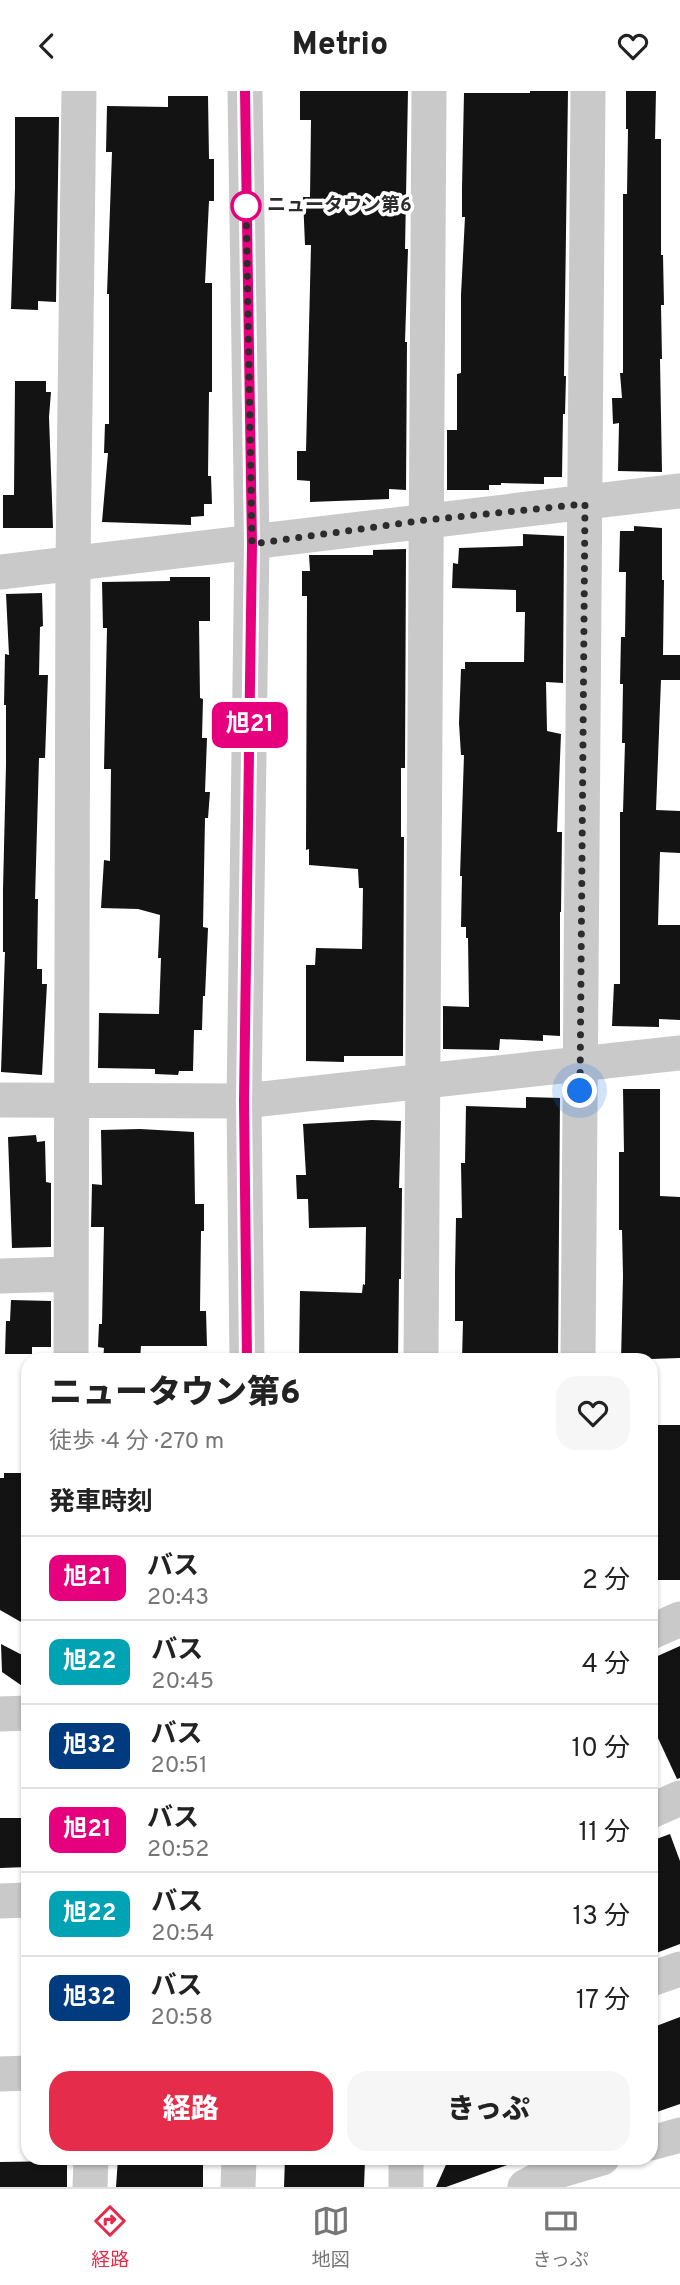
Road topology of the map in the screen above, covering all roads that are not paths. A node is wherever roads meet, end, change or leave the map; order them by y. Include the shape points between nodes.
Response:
1 (79, 91) edge
2 (244, 91) edge
3 (429, 91) edge
4 (588, 91) edge
5 (680, 491) edge
6 (585, 504) junction
7 (426, 520) junction
8 (252, 544) junction
9 (74, 563) junction
10 (0, 572) edge
11 (680, 1053) edge
12 (581, 1065) junction
13 (422, 1082) junction
14 (0, 1100) edge
15 (71, 1100) junction
16 (244, 1101) junction
17 (71, 1274) junction
18 (0, 1276) edge
19 (71, 1353) edge
20 (247, 1353) edge
21 (421, 1353) edge
22 (578, 1353) edge
23 (680, 1619) edge
24 (658, 1629) edge
25 (21, 1713) edge
26 (0, 1714) edge
27 (680, 1798) edge
28 (658, 1808) edge
29 (21, 1900) edge
30 (0, 1902) edge
31 (680, 1969) edge
32 (658, 1977) edge
33 (21, 2073) edge
34 (0, 2074) edge
35 (680, 2135) edge
36 (658, 2141) edge
37 (91, 2165) edge
38 (239, 2165) edge
39 (406, 2165) edge
40 (585, 2165) edge
41 (543, 2182) edge
42 (90, 2187) edge
43 (238, 2187) edge
44 (406, 2187) edge

1 - 9 street
2 - 8 street
3 - 7 street
4 - 6 street
5 - 6 street
6 - 7 street
6 - 12 street
7 - 8 street
7 - 13 street
8 - 9 street
8 - 16 street
9 - 10 street
9 - 15 street
11 - 12 street
12 - 13 street
12 - 22 street
13 - 16 street
13 - 21 street
14 - 15 street
15 - 16 street
15 - 17 street
16 - 20 street
17 - 18 street
17 - 19 street
23 - 24 street
25 - 26 street
27 - 28 street
29 - 30 street
31 - 32 street
33 - 34 street
35 - 36 street
37 - 42 street
38 - 43 street
39 - 44 street
40 - 41 street

